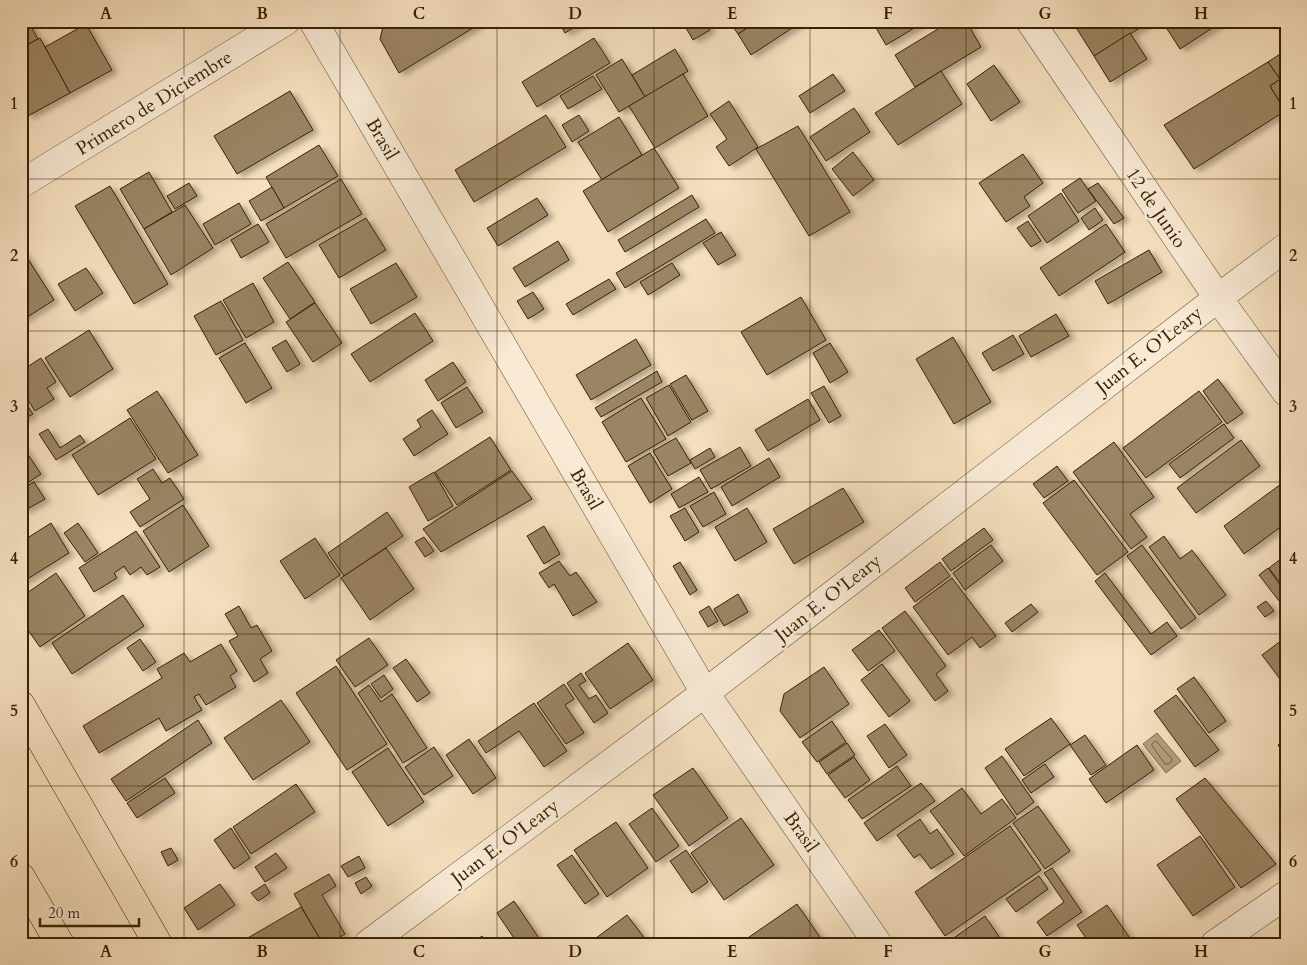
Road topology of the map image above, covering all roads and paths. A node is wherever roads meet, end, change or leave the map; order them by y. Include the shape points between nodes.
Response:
1 (286, 21) edge
2 (313, 21) edge
3 (1030, 21) edge
4 (21, 184) edge
5 (1286, 247) edge
6 (1218, 298) junction
7 (1286, 392) edge
8 (705, 693) junction
9 (21, 705) edge
10 (21, 877) edge
11 (1286, 894) edge
12 (60, 944) edge
13 (158, 944) edge
14 (368, 944) edge
15 (878, 944) edge
16 (1215, 944) edge

1 - 4 street, Primero de Diciembre
2 - 8 street, Brasil
3 - 6 street, 12 de Junio
5 - 6 street, Juan E. O'Leary
6 - 7 street, 12 de Junio
6 - 8 street, Juan E. O'Leary
8 - 14 street, Juan E. O'Leary
8 - 15 street, Brasil
9 - 13 main road
10 - 12 main road
11 - 16 street

